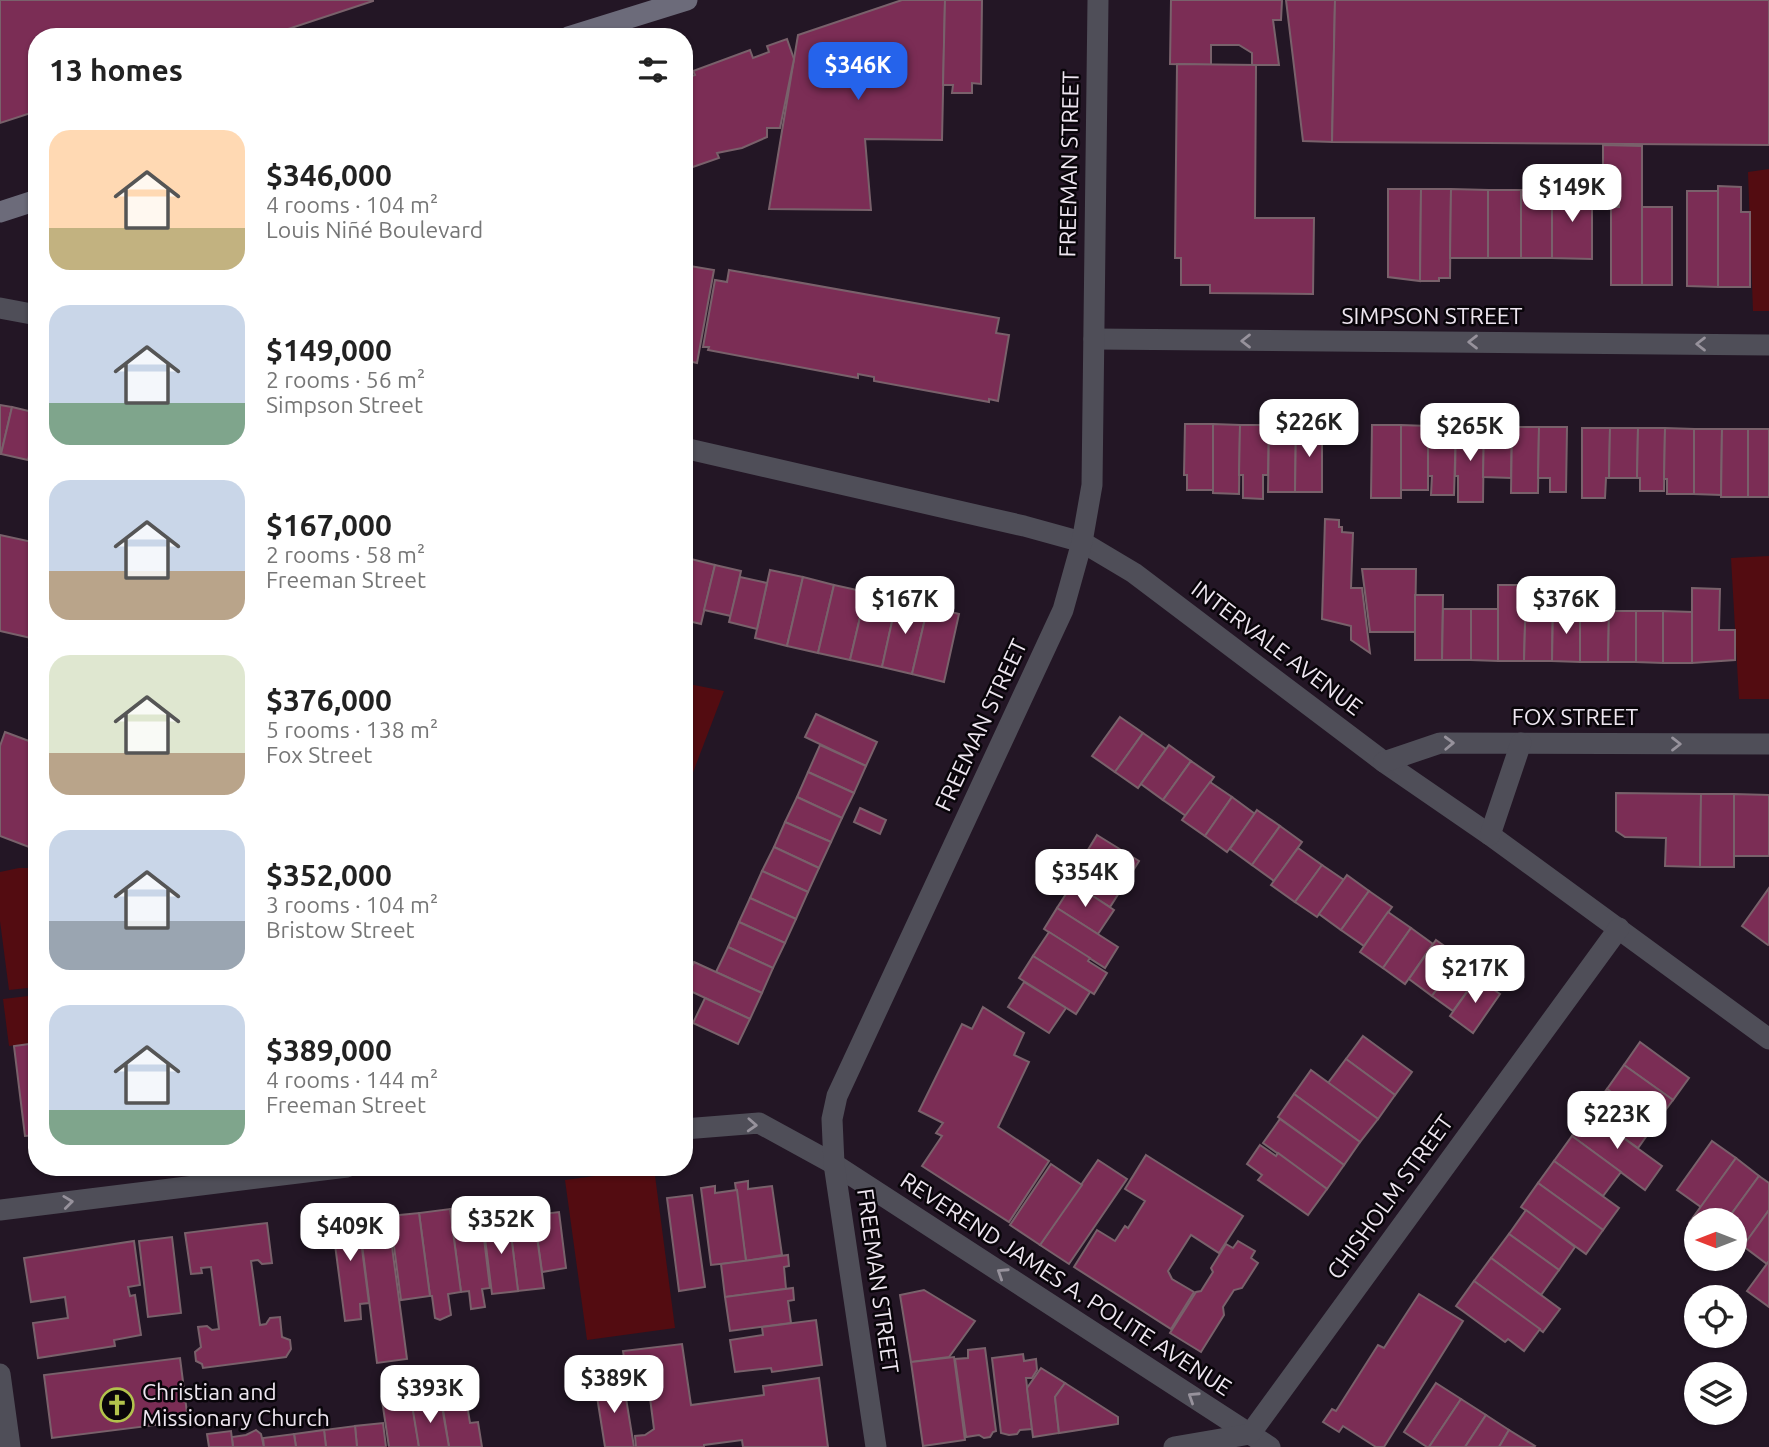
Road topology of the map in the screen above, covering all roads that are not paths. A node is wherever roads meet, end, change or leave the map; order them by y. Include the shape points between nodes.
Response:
1 (687, 0) edge
2 (1098, 0) edge
3 (597, 28) edge
4 (28, 203) edge
5 (0, 212) edge
6 (0, 308) edge
7 (28, 313) edge
8 (1094, 339) junction
9 (1769, 345) edge
10 (693, 451) edge
11 (1082, 542) junction
12 (1521, 743) junction
13 (1769, 744) edge
14 (1384, 762) junction
15 (1490, 835) junction
16 (1619, 928) junction
17 (1769, 1039) edge
18 (693, 1128) edge
19 (834, 1164) junction
20 (274, 1176) edge
21 (0, 1210) edge
22 (0, 1374) edge
23 (1250, 1434) junction
24 (10, 1447) edge
25 (876, 1447) edge
26 (1174, 1447) edge
27 (1270, 1447) edge

1 - 3 street
2 - 8 street, FREEMAN STREET
4 - 5 street
6 - 7 street
9 -> 8 street, SIMPSON STREET
8 - 11 street, FREEMAN STREET via 1092,485
10 - 11 street, INTERVALE AVENUE
11 - 14 street, INTERVALE AVENUE via 1134,573
11 - 19 street, FREEMAN STREET via 1063,610 837,1096 832,1119
12 -> 13 street, FOX STREET
14 -> 12 street, FOX STREET via 1440,743
12 - 15 street
14 - 15 street, INTERVALE AVENUE
15 - 16 street, INTERVALE AVENUE
16 - 17 street, INTERVALE AVENUE
16 - 23 street, CHISHOLM STREET
18 -> 19 street, REVEREND JAMES A. POLITE AVENUE via 759,1123
23 -> 19 street, REVEREND JAMES A. POLITE AVENUE
19 - 25 street, FREEMAN STREET
21 -> 20 street
22 - 24 street
23 - 26 street
23 - 27 street, REVEREND JAMES A. POLITE AVENUE

